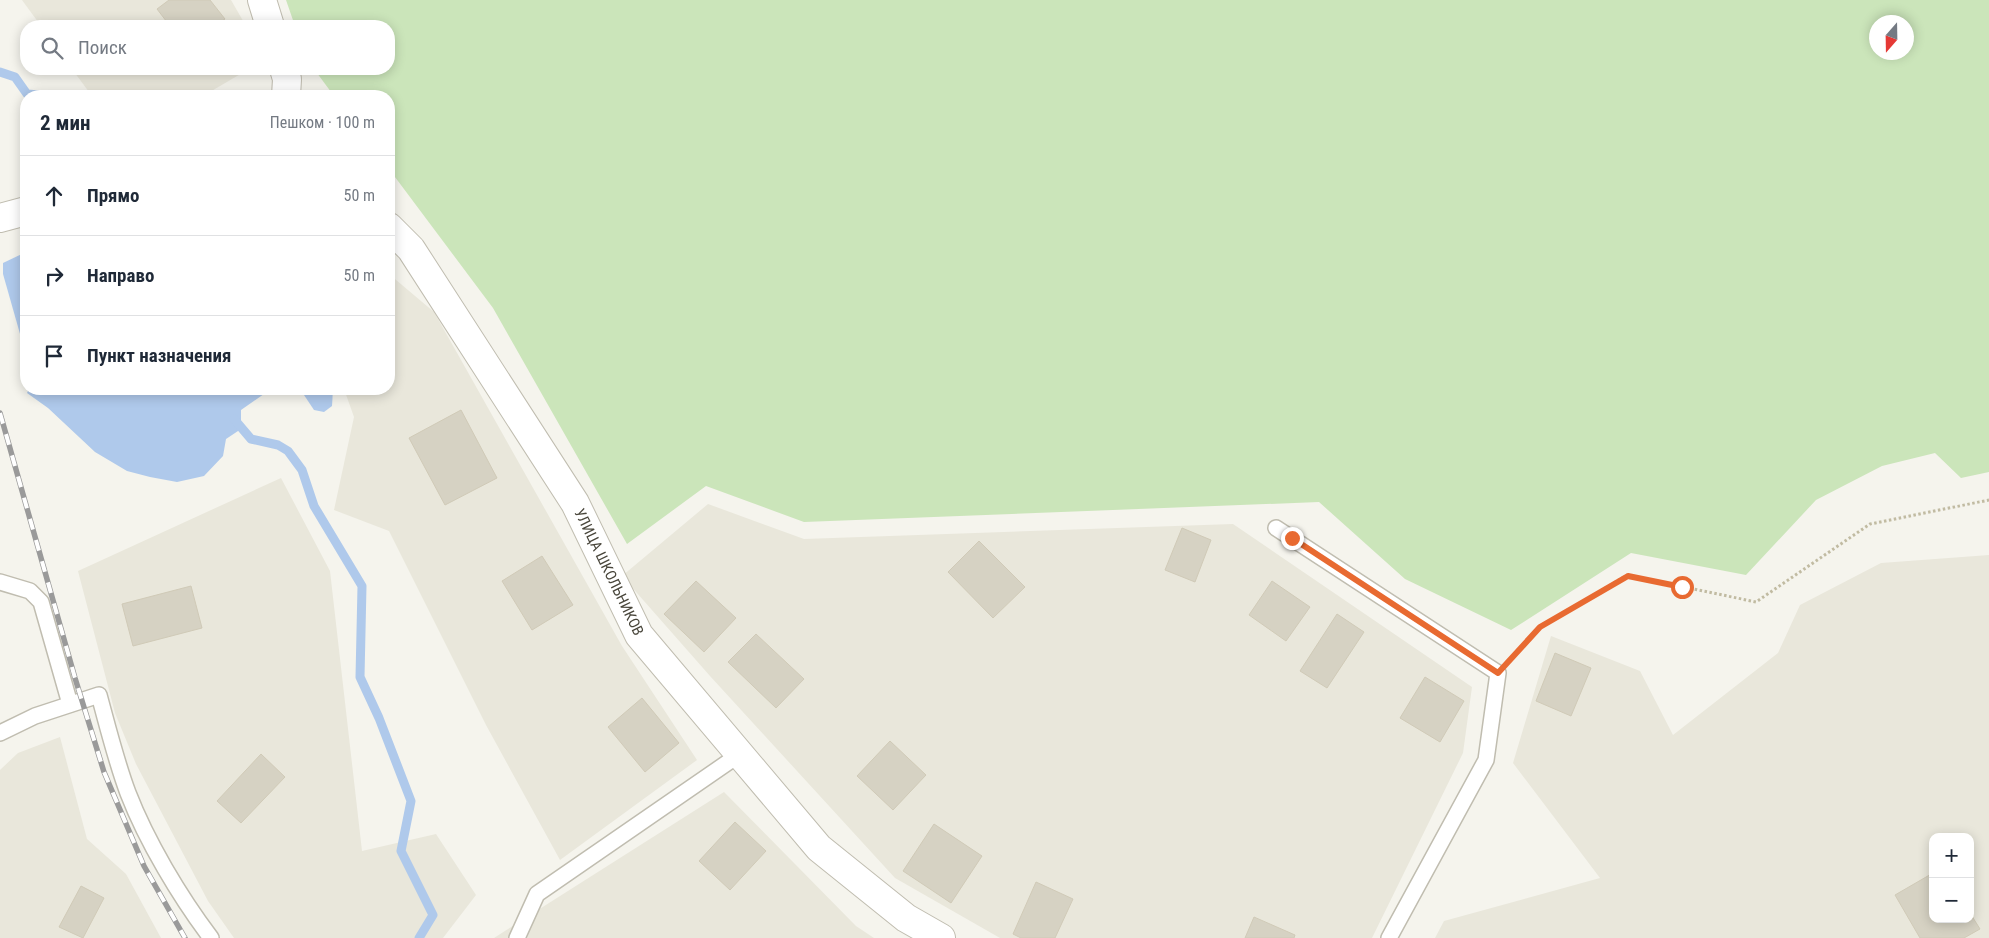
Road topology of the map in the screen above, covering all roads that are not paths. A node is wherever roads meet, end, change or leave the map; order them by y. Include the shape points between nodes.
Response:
1 (262, 0) edge
2 (268, 20) edge
3 (286, 75) edge
4 (286, 90) edge
5 (20, 213) edge
6 (0, 218) edge
7 (395, 233) edge
8 (1276, 528) dead end
9 (0, 582) edge
10 (70, 704) junction
11 (0, 732) edge
12 (740, 754) junction
13 (212, 938) edge
14 (517, 938) edge
15 (941, 938) edge
16 (1389, 938) edge

1 - 2 street
3 - 4 street
5 - 6 street
7 - 12 street, УЛИЦА ШКОЛЬНИКОВ via 411,248 576,503 639,635
8 - 16 lane via 1498,673 1486,760
9 - 10 lane via 30,591 42,602
10 - 11 lane
10 - 13 lane via 100,695 116,758 137,812 175,882
12 - 14 lane via 537,894
12 - 15 street, УЛИЦА ШКОЛЬНИКОВ via 819,848 906,918

